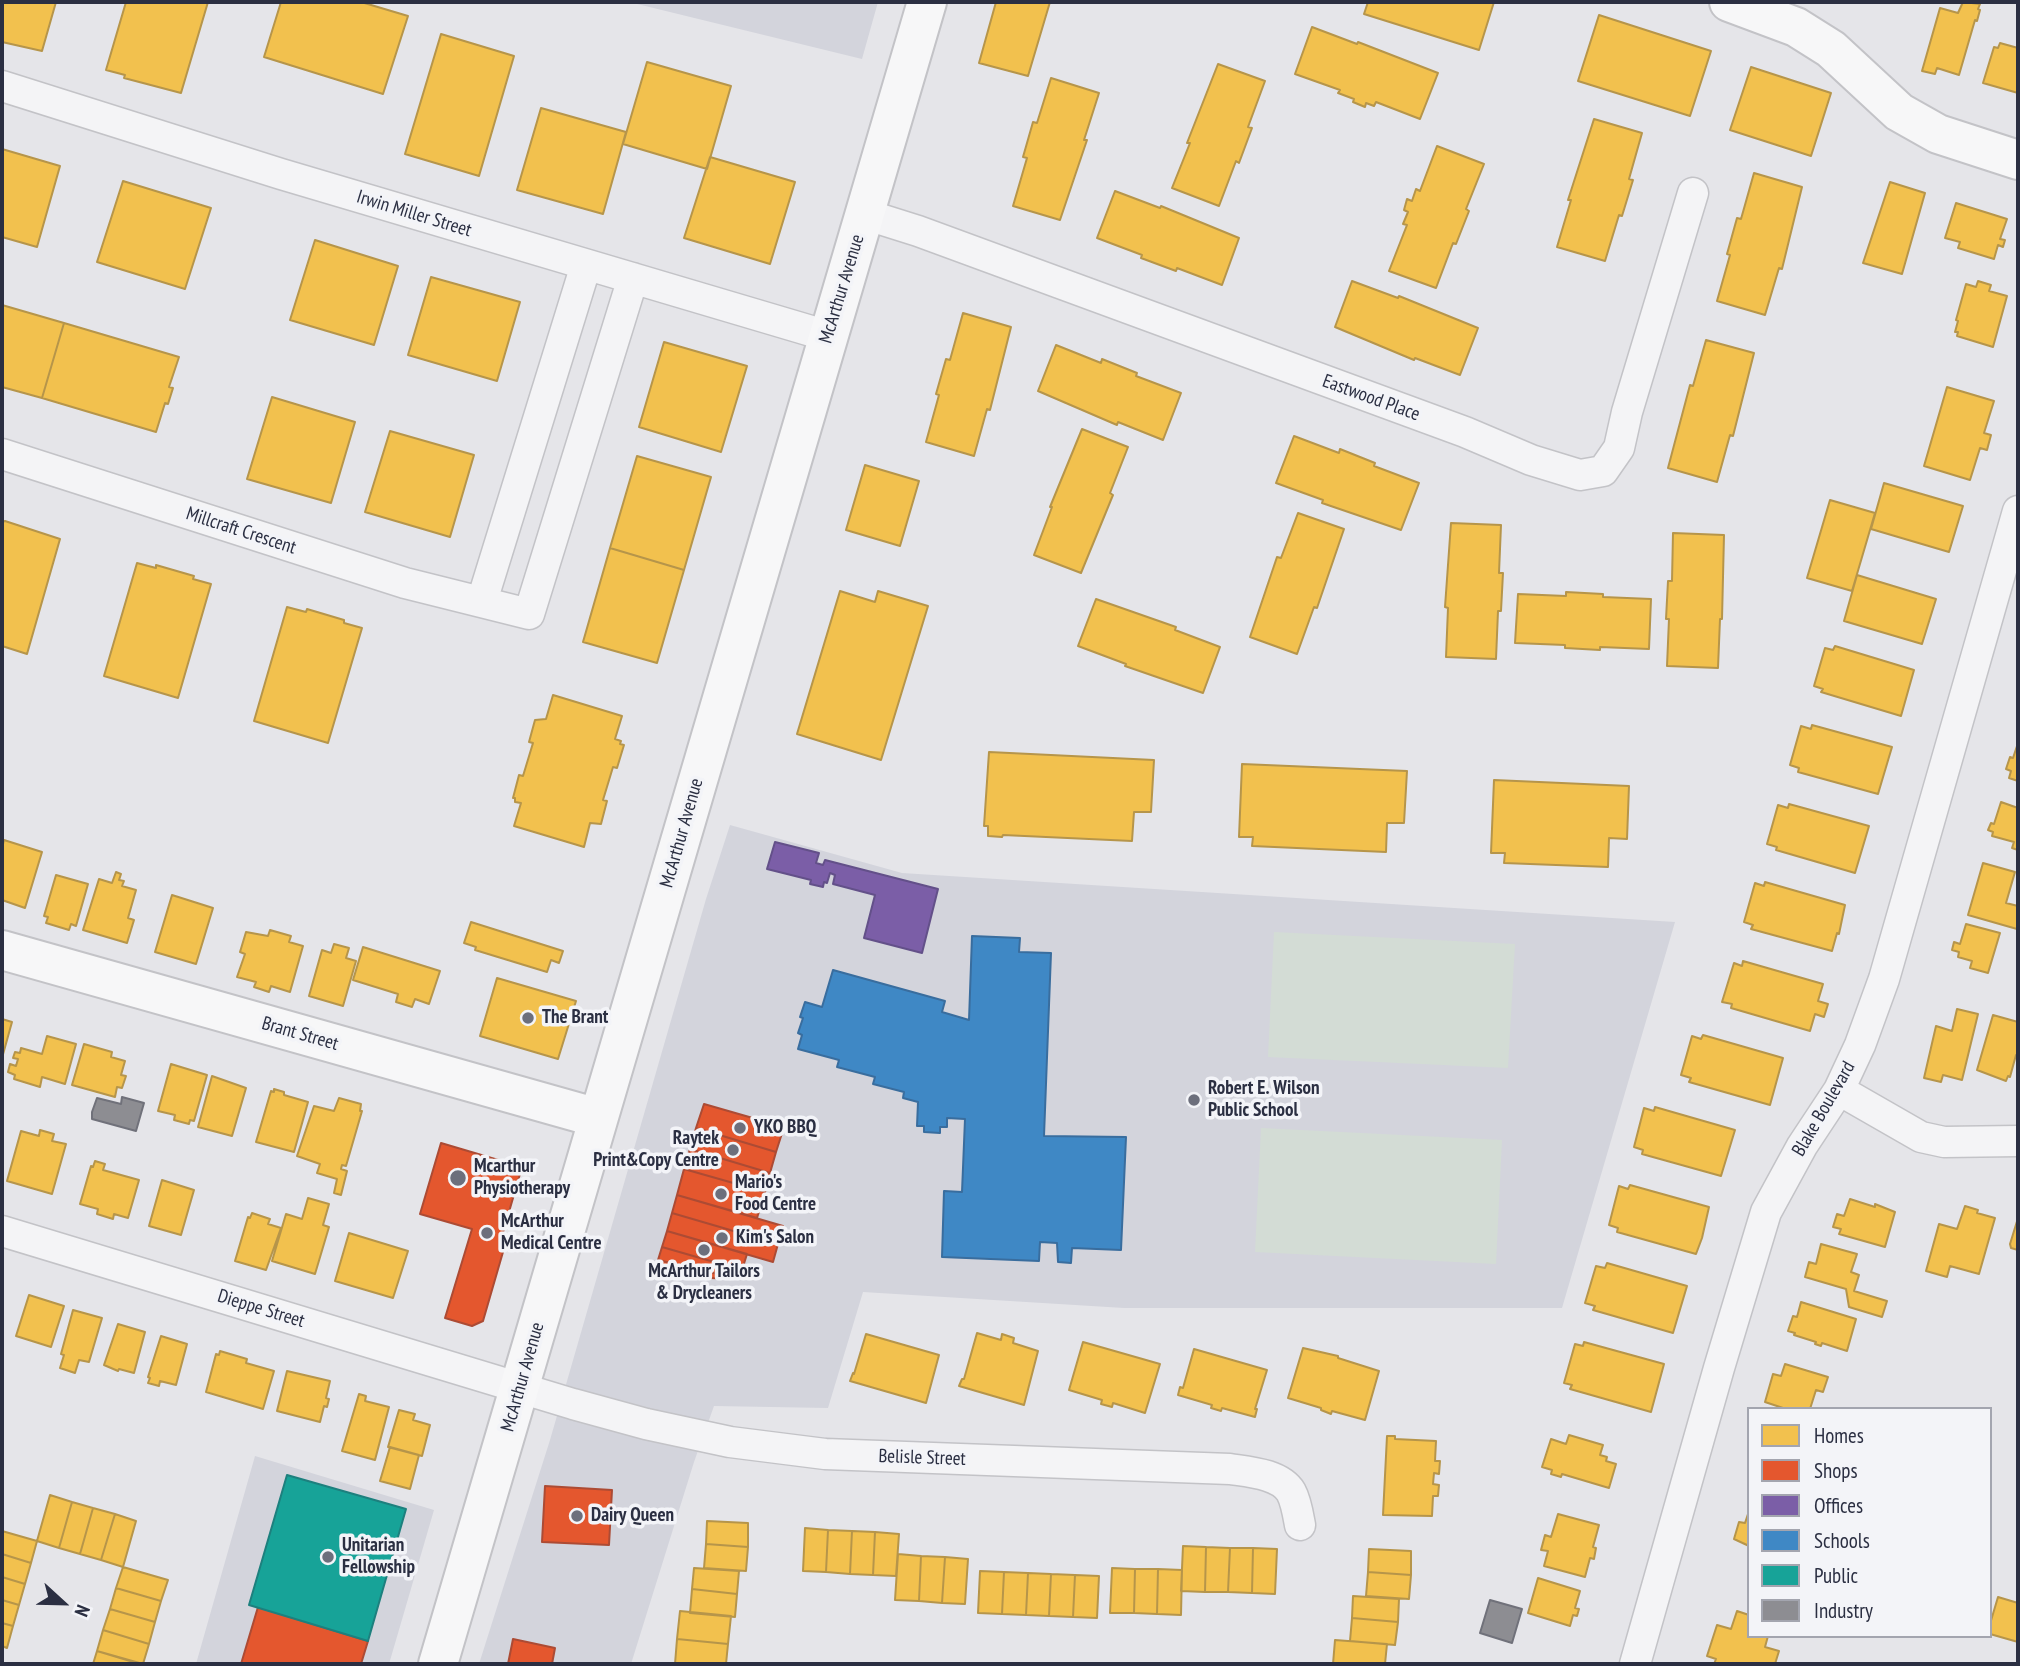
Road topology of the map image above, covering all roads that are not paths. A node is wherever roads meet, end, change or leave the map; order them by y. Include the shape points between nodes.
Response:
1 (927, 2) edge
2 (1729, 2) edge
3 (2, 86) edge
4 (2018, 160) edge
5 (1693, 193) dead end
6 (864, 214) junction
7 (586, 265) junction
8 (633, 278) junction
9 (828, 336) junction
10 (2, 454) edge
11 (2018, 511) edge
12 (482, 601) junction
13 (2, 950) edge
14 (1839, 1090) junction
15 (598, 1118) junction
16 (2018, 1140) edge
17 (2, 1231) edge
18 (520, 1387) junction
19 (1300, 1525) dead end
20 (438, 1664) edge
21 (1635, 1664) edge

1 - 6 main road, McArthur Avenue
2 - 4 main road via 1796,27 1831,49 1899,112 1938,134
3 - 7 street, Irwin Miller Street
5 - 6 street, Eastwood Place via 1619,448 1603,471 1580,475
6 - 9 main road, McArthur Avenue
7 - 8 street, Irwin Miller Street
7 - 12 street
8 - 9 street, Irwin Miller Street
8 - 12 street, Millcraft Crescent via 529,614
9 - 15 main road, McArthur Avenue
10 - 12 street, Millcraft Crescent via 405,583
11 - 14 street, Blake Boulevard via 1884,979
13 - 15 main road, Brant Street
14 - 16 street via 1921,1137 1944,1142
14 - 21 street, Blake Boulevard via 1766,1212
15 - 18 main road, McArthur Avenue
17 - 18 street, Dieppe Street
18 - 19 street, Belisle Street via 646,1424 793,1452 1255,1473 1284,1483 1293,1495
18 - 20 main road, McArthur Avenue

